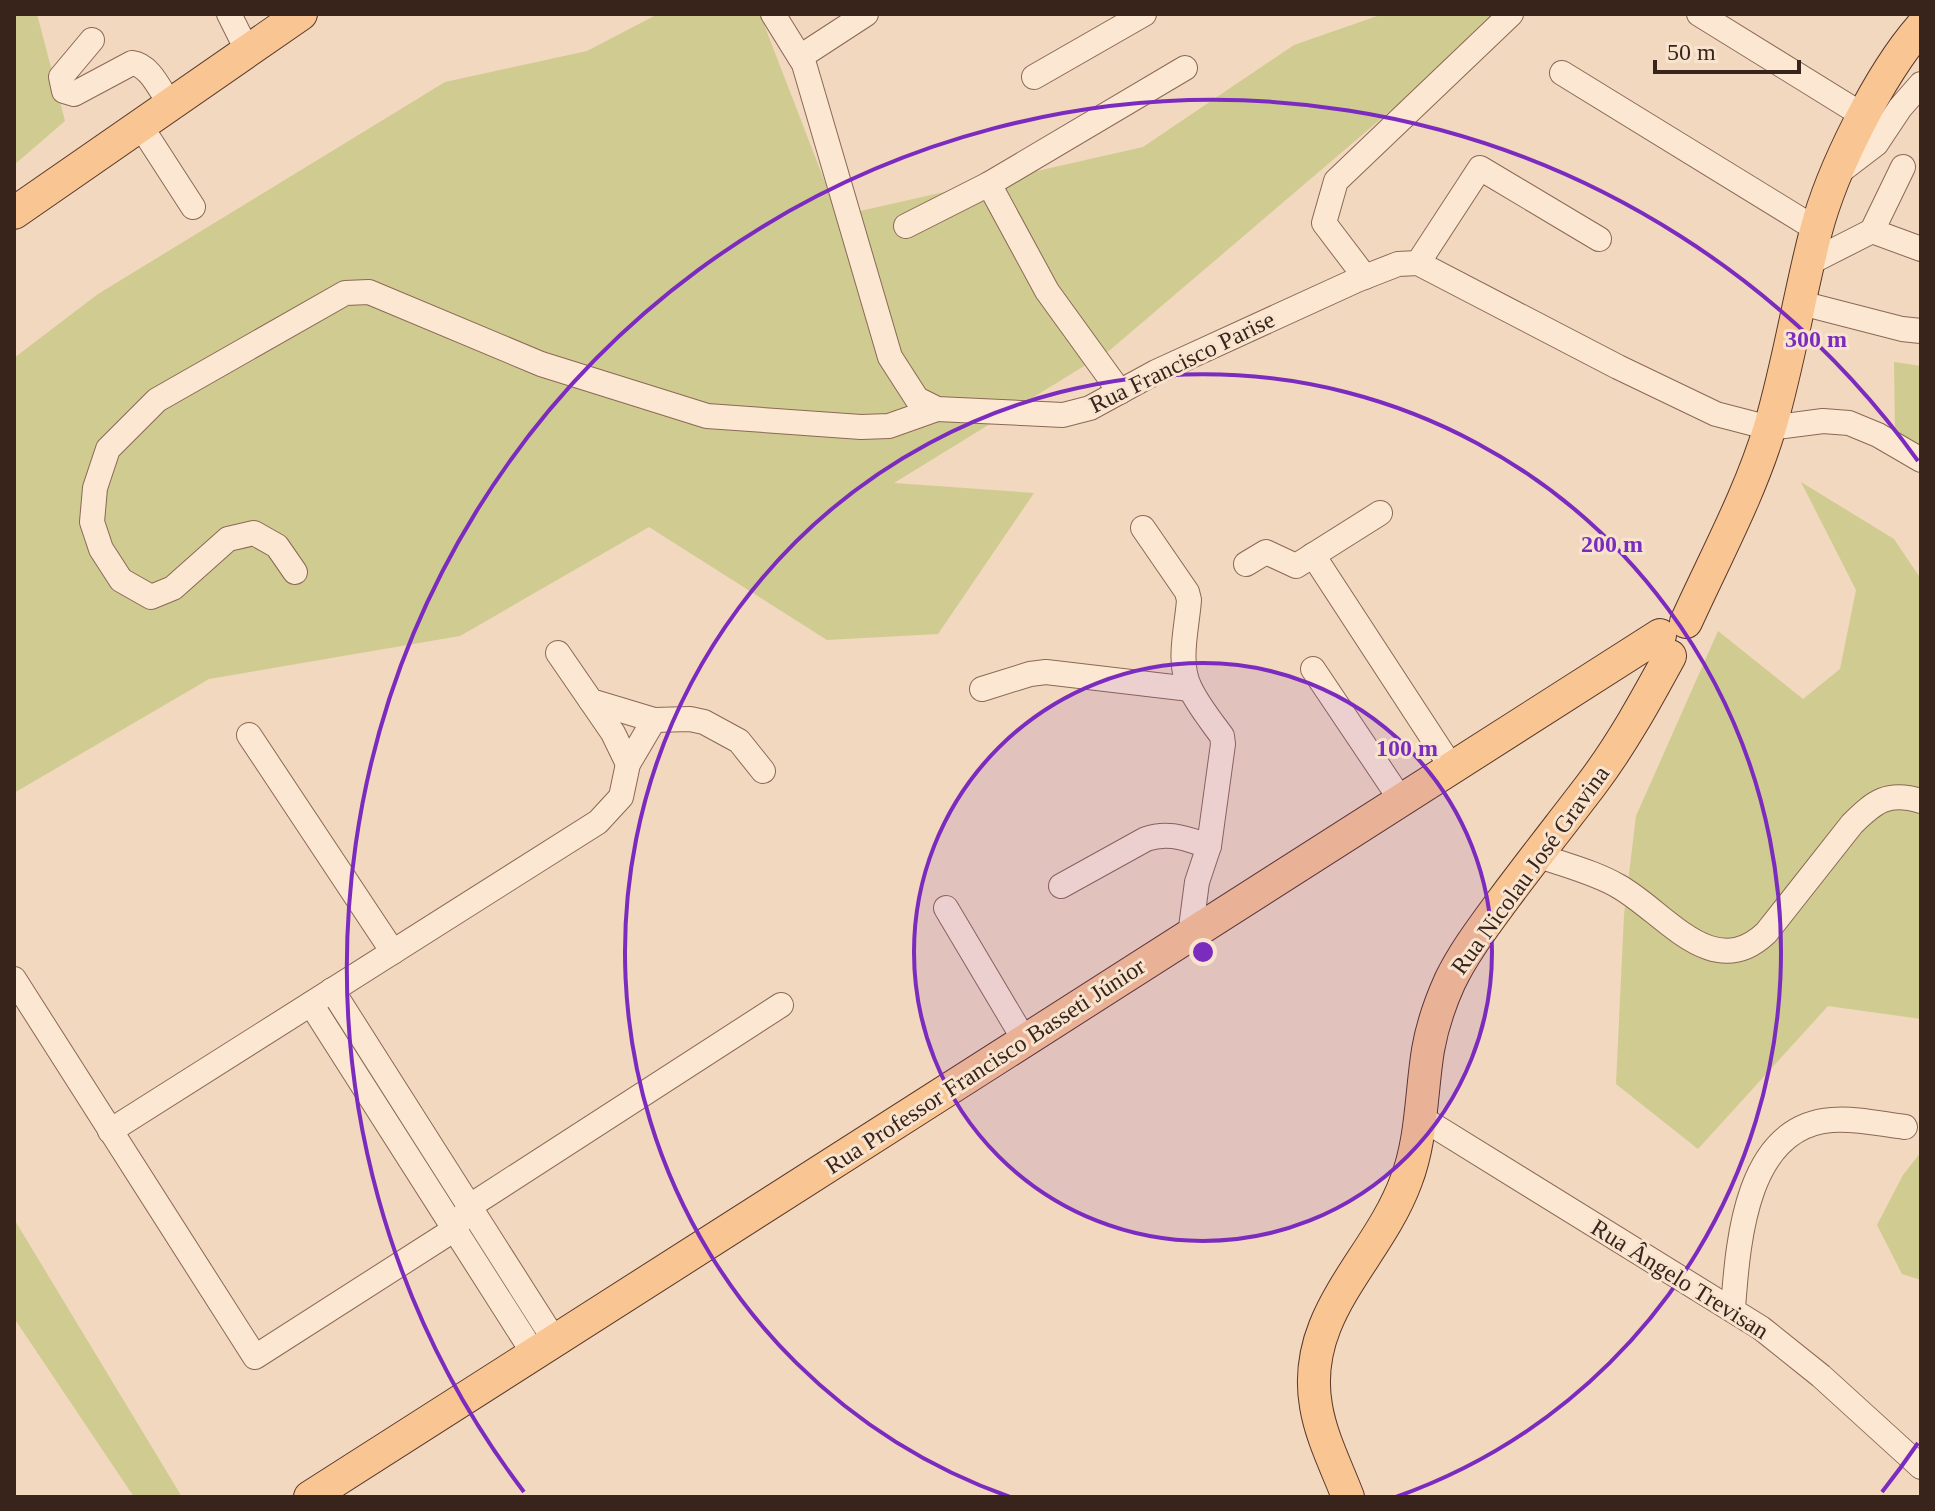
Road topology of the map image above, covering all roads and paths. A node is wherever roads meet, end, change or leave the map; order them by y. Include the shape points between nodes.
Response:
1 (229, 14) edge
2 (301, 14) edge
3 (773, 14) edge
4 (866, 14) edge
5 (1144, 14) edge
6 (1511, 14) edge
7 (1699, 14) edge
8 (1921, 27) edge
9 (92, 40) dead end
10 (247, 50) junction
11 (800, 57) junction
12 (1185, 68) dead end
13 (1562, 73) dead end
14 (1034, 77) dead end
15 (1921, 84) edge
16 (170, 104) junction
17 (1864, 116) junction
18 (140, 125) junction
19 (1903, 167) dead end
20 (1836, 175) junction
21 (989, 184) junction
22 (193, 207) dead end
23 (14, 213) edge
24 (906, 226) dead end
25 (1816, 229) junction
26 (1872, 231) junction
27 (1599, 239) dead end
28 (1921, 249) edge
29 (1418, 263) junction
30 (1809, 263) junction
31 (1365, 277) junction
32 (1801, 303) junction
33 (1921, 331) edge
34 (1120, 392) junction
35 (937, 409) junction
36 (1770, 428) junction
37 (1921, 460) edge
38 (1380, 513) dead end
39 (1143, 528) dead end
40 (1313, 555) junction
41 (1246, 564) dead end
42 (295, 572) dead end
43 (1672, 638) junction
44 (558, 653) dead end
45 (1313, 669) dead end
46 (982, 689) dead end
47 (1190, 689) junction
48 (591, 701) junction
49 (654, 720) junction
50 (249, 735) dead end
51 (628, 764) junction
52 (1452, 768) junction
53 (763, 771) dead end
54 (1401, 800) junction
55 (1921, 801) edge
56 (1209, 846) junction
57 (1537, 855) junction
58 (1061, 886) dead end
59 (946, 908) dead end
60 (1190, 935) junction
61 (393, 952) junction
62 (14, 979) edge
63 (332, 990) junction
64 (311, 1004) junction
65 (781, 1005) dead end
66 (1025, 1041) junction
67 (1420, 1117) junction
68 (1905, 1127) dead end
69 (110, 1131) junction
70 (470, 1206) junction
71 (455, 1229) junction
72 (1733, 1308) junction
73 (545, 1347) junction
74 (1921, 1467) edge
75 (310, 1497) edge
76 (1348, 1497) edge

1 - 10 street
2 - 10 main road
3 - 11 street
4 - 11 street
5 - 14 street
6 - 31 street via 1336,181 1324,223
7 - 17 street
8 - 17 main road, Rua Nicolau José Gravina via 1901,50
9 - 16 street via 61,77 64,91 74,94 137,63
10 - 16 main road
11 - 35 street via 890,357 917,399
12 - 21 street
13 - 25 street
15 - 20 street via 1876,144
16 - 18 main road
17 - 20 main road, Rua Nicolau José Gravina
18 - 22 street
18 - 23 main road
19 - 26 street
20 - 25 main road, Rua Nicolau José Gravina
21 - 24 street
21 - 34 street via 1047,291
25 - 30 main road, Rua Nicolau José Gravina
26 - 28 street
26 - 30 street
27 - 29 street via 1480,168
29 - 31 street, Rua Francisco Parise via 1398,264
29 - 36 street via 1716,414
30 - 32 main road, Rua Nicolau José Gravina
31 - 34 street, Rua Francisco Parise
32 - 33 street
32 - 36 main road, Rua Nicolau José Gravina
34 - 35 street, Rua Francisco Parise via 1063,415
35 - 42 street via 889,426 861,427 707,416 541,364 369,292 345,293 157,400 108,449 95,488 92,522 101,549 121,580 151,597 173,588 228,539 254,533 277,546
36 - 37 street via 1849,423
36 - 43 main road, Rua Nicolau José Gravina
38 - 40 street
39 - 47 street via 1187,592 1183,661
40 - 41 street via 1296,566 1266,552
40 - 52 street
43 - 52 main road, Rua Professor Francisco Basseti Júnior
43 - 57 main road, Rua Nicolau José Gravina via 1611,758
44 - 48 street
45 - 54 street
46 - 47 street via 1046,672
47 - 56 street via 1223,744
48 - 49 street
48 - 51 street
49 - 51 street
49 - 53 street via 690,719 721,729 739,741
50 - 61 street
51 - 61 street via 621,797 598,822
52 - 54 main road, Rua Professor Francisco Basseti Júnior
54 - 60 main road, Rua Professor Francisco Basseti Júnior
55 - 57 street via 1883,798 1868,808 1766,933 1740,951 1707,947 1619,886
56 - 58 street via 1158,835
56 - 60 street via 1197,882
57 - 67 main road, Rua Nicolau José Gravina via 1451,980 1432,1031
59 - 66 street
60 - 66 main road, Rua Professor Francisco Basseti Júnior
61 - 63 street
62 - 69 street
63 - 64 street
63 - 70 street
64 - 69 street
64 - 71 street
65 - 70 street
66 - 73 main road, Rua Professor Francisco Basseti Júnior
67 - 72 street, Rua Ângelo Trevisan
67 - 76 main road, Rua Nicolau José Gravina via 1398,1203 1328,1316 1316,1354 1316,1407
68 - 72 street via 1830,1120 1788,1137 1753,1186
69 - 71 street via 255,1357
70 - 71 street
70 - 73 street
71 - 73 street
72 - 74 street, Rua Ângelo Trevisan via 1811,1367
73 - 75 main road, Rua Professor Francisco Basseti Júnior

